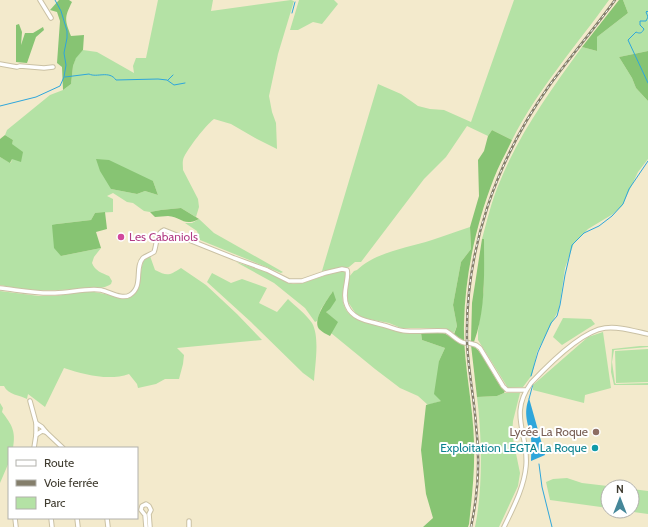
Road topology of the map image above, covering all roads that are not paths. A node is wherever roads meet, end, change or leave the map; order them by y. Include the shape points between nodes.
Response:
1 (40, 0) edge
2 (51, 18) dead end
3 (0, 64) edge
4 (53, 67) dead end
5 (0, 288) edge
6 (648, 334) edge
7 (525, 390) junction
8 (30, 401) dead end
9 (36, 423) junction
10 (44, 432) junction
11 (36, 435) junction
12 (34, 447) edge
13 (62, 447) edge
14 (139, 508) edge
15 (189, 521) dead end
16 (146, 527) edge
17 (150, 527) edge
18 (189, 527) edge
19 (504, 527) edge

1 - 2 street
3 - 4 street via 17,67
5 - 7 street via 43,293 101,290 121,296 130,295 138,285 143,258 154,252 157,237 164,230 290,281 302,281 325,273 347,270 344,298 346,305 356,316 405,331 446,331 461,343 480,348 507,390
6 - 7 street via 612,328 588,333
7 - 19 street via 520,417 526,455 523,485
8 - 9 street
9 - 10 street
9 - 11 street
10 - 11 street
10 - 13 street
11 - 12 street
14 - 16 street via 145,515
14 - 17 street via 144,504 150,506
15 - 18 street

